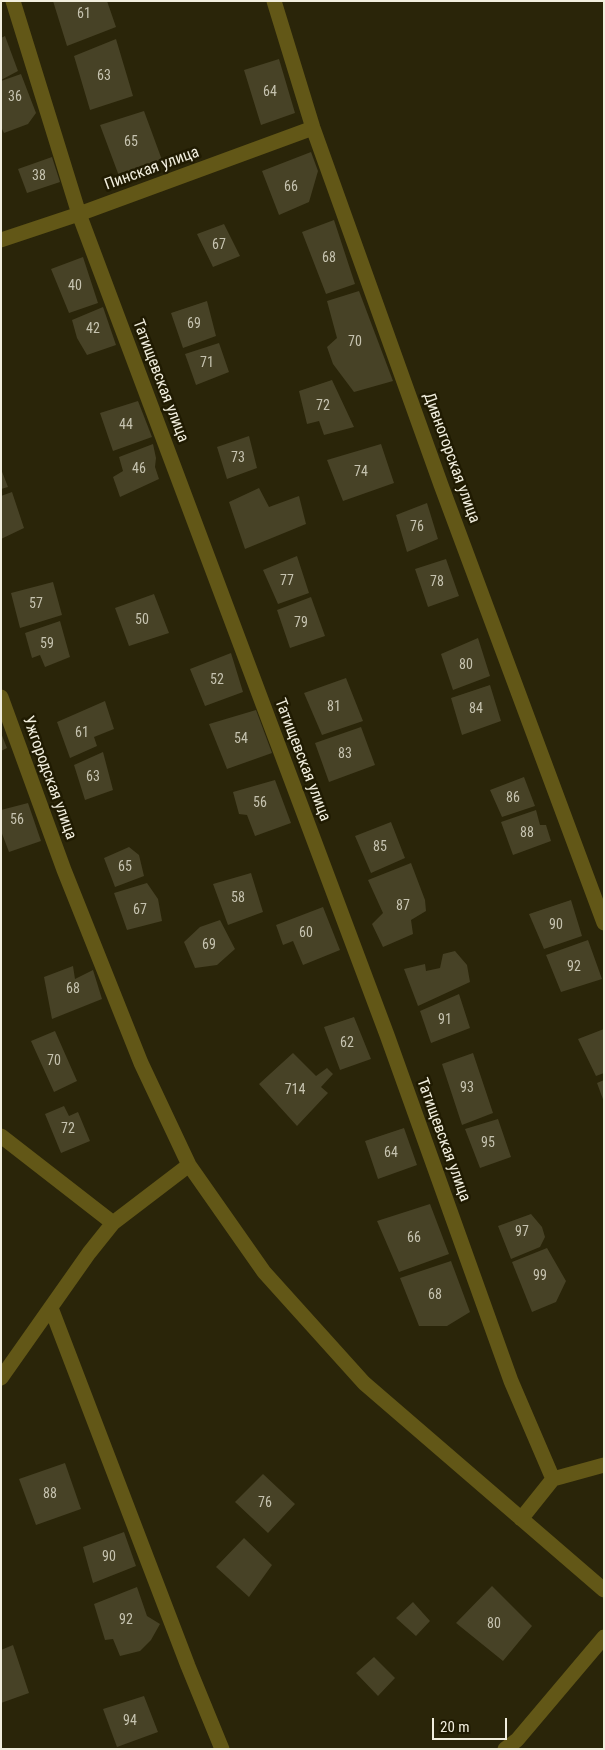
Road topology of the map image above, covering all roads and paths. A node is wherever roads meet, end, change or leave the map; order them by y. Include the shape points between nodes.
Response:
1 (13, 1) edge
2 (274, 1) edge
3 (313, 128) junction
4 (79, 214) junction
5 (1, 240) edge
6 (1, 697) edge
7 (604, 923) edge
8 (1, 1136) edge
9 (189, 1165) junction
10 (113, 1224) junction
11 (51, 1308) junction
12 (1, 1378) edge
13 (604, 1466) edge
14 (553, 1479) junction
15 (520, 1519) junction
16 (604, 1590) edge
17 (604, 1637) edge
18 (222, 1749) edge
19 (505, 1749) edge

1 - 4 street, Татищевская улица
2 - 3 street, Дивногорская улица
3 - 4 street, Пинская улица
3 - 7 street, Дивногорская улица via 441,485
4 - 5 street, Пинская улица
4 - 14 street, Татищевская улица via 386,1035 511,1381
6 - 9 street, Ужгородская улица via 64,870 141,1063
8 - 10 street
9 - 10 street
9 - 15 street, Ужгородская улица via 264,1272 364,1383
10 - 11 street
11 - 12 street
11 - 18 street
13 - 14 street
14 - 15 street
15 - 16 street, Ужгородская улица
17 - 19 street via 517,1740

